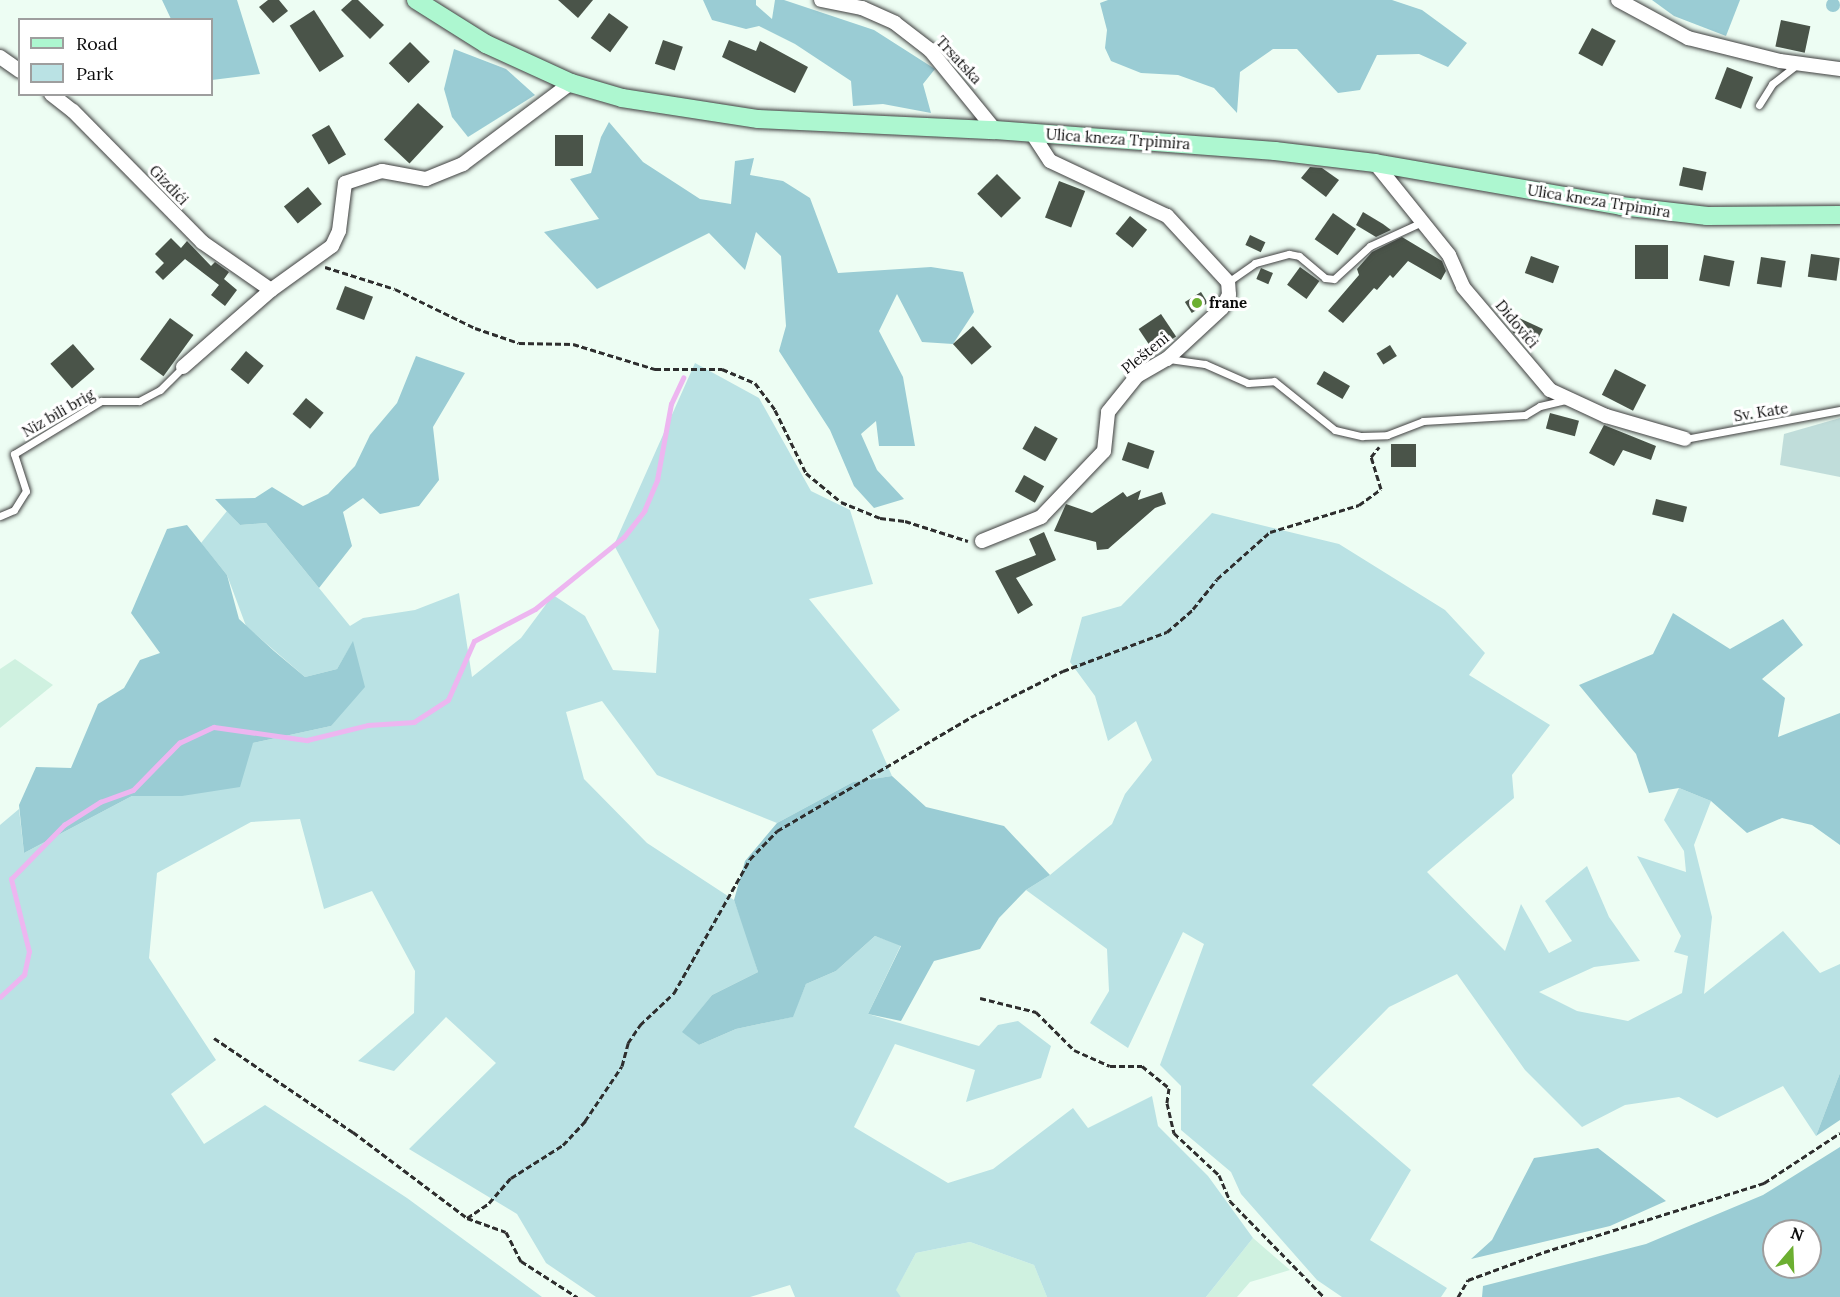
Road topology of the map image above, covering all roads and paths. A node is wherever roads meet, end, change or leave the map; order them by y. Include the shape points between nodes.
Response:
1 (416, 0) edge
2 (821, 0) edge
3 (1618, 0) edge
4 (0, 57) edge
5 (1798, 64) junction
6 (1840, 69) edge
7 (18, 70) edge
8 (571, 83) junction
9 (54, 96) edge
10 (1759, 105) dead end
11 (995, 130) junction
12 (1032, 133) junction
13 (1375, 164) junction
14 (1840, 215) edge
15 (1423, 221) junction
16 (309, 262) junction
17 (1228, 282) junction
18 (271, 290) junction
19 (1167, 359) junction
20 (183, 368) joint
21 (1570, 399) junction
22 (1840, 410) edge
23 (1387, 435) junction
24 (1685, 439) joint
25 (0, 516) edge
26 (982, 541) joint
27 (980, 998) dead end
28 (214, 1038) dead end
29 (1840, 1133) edge
30 (467, 1218) junction
31 (577, 1297) edge
32 (1324, 1297) edge
33 (1458, 1297) edge

1 - 8 main road, Ulica kneza Trpimira via 486,44
2 - 11 street, Trsatska via 862,8 895,23 930,50
3 - 5 street via 1689,38
4 - 7 street
5 - 6 street
5 - 10 lane via 1772,84
8 - 11 main road, Ulica kneza Trpimira via 622,98 758,118
8 - 16 street via 463,164 426,179 382,171 345,183 339,231 332,246
9 - 18 street, Gizdići via 202,242
11 - 12 main road, Ulica kneza Trpimira
12 - 13 main road, Ulica kneza Trpimira via 1215,145
12 - 17 street via 1050,161 1167,216
13 - 14 main road, Ulica kneza Trpimira via 1621,206 1707,216
13 - 15 street, Didovići
15 - 17 lane via 1370,246 1334,279 1325,278 1299,256 1289,254 1255,263
15 - 21 street, Didovići via 1449,255 1463,287 1550,390
16 - 18 street
16 - 26 path via 395,289 475,328 519,343 573,344 655,369 722,369 755,383 775,410 806,473 841,502 958,541
17 - 19 street, Plešteni via 1229,295 1222,308
18 - 20 street
19 - 23 lane via 1205,364 1248,383 1274,381 1335,430
19 - 26 street, Plešteni via 1137,376 1108,412 1104,450 1041,517
20 - 25 lane, Niz bili brig via 160,390 140,401 101,401 14,454 26,491 14,510
21 - 23 lane via 1540,406 1525,415 1423,421
21 - 24 street, Didovići via 1606,416
22 - 24 lane, Sv. Kate
23 - 30 path via 1371,457 1381,489 1359,505 1270,532 1216,579 1167,632 1063,671 971,717 777,831 750,859 674,993 628,1043 622,1066 585,1121 563,1144 511,1178 489,1203
27 - 32 path via 1036,1011 1074,1050 1110,1066 1142,1066 1169,1088 1167,1103 1174,1133 1219,1175 1230,1201
28 - 30 path via 352,1132
29 - 33 path via 1764,1183 1468,1280
30 - 31 path via 506,1232 521,1261

